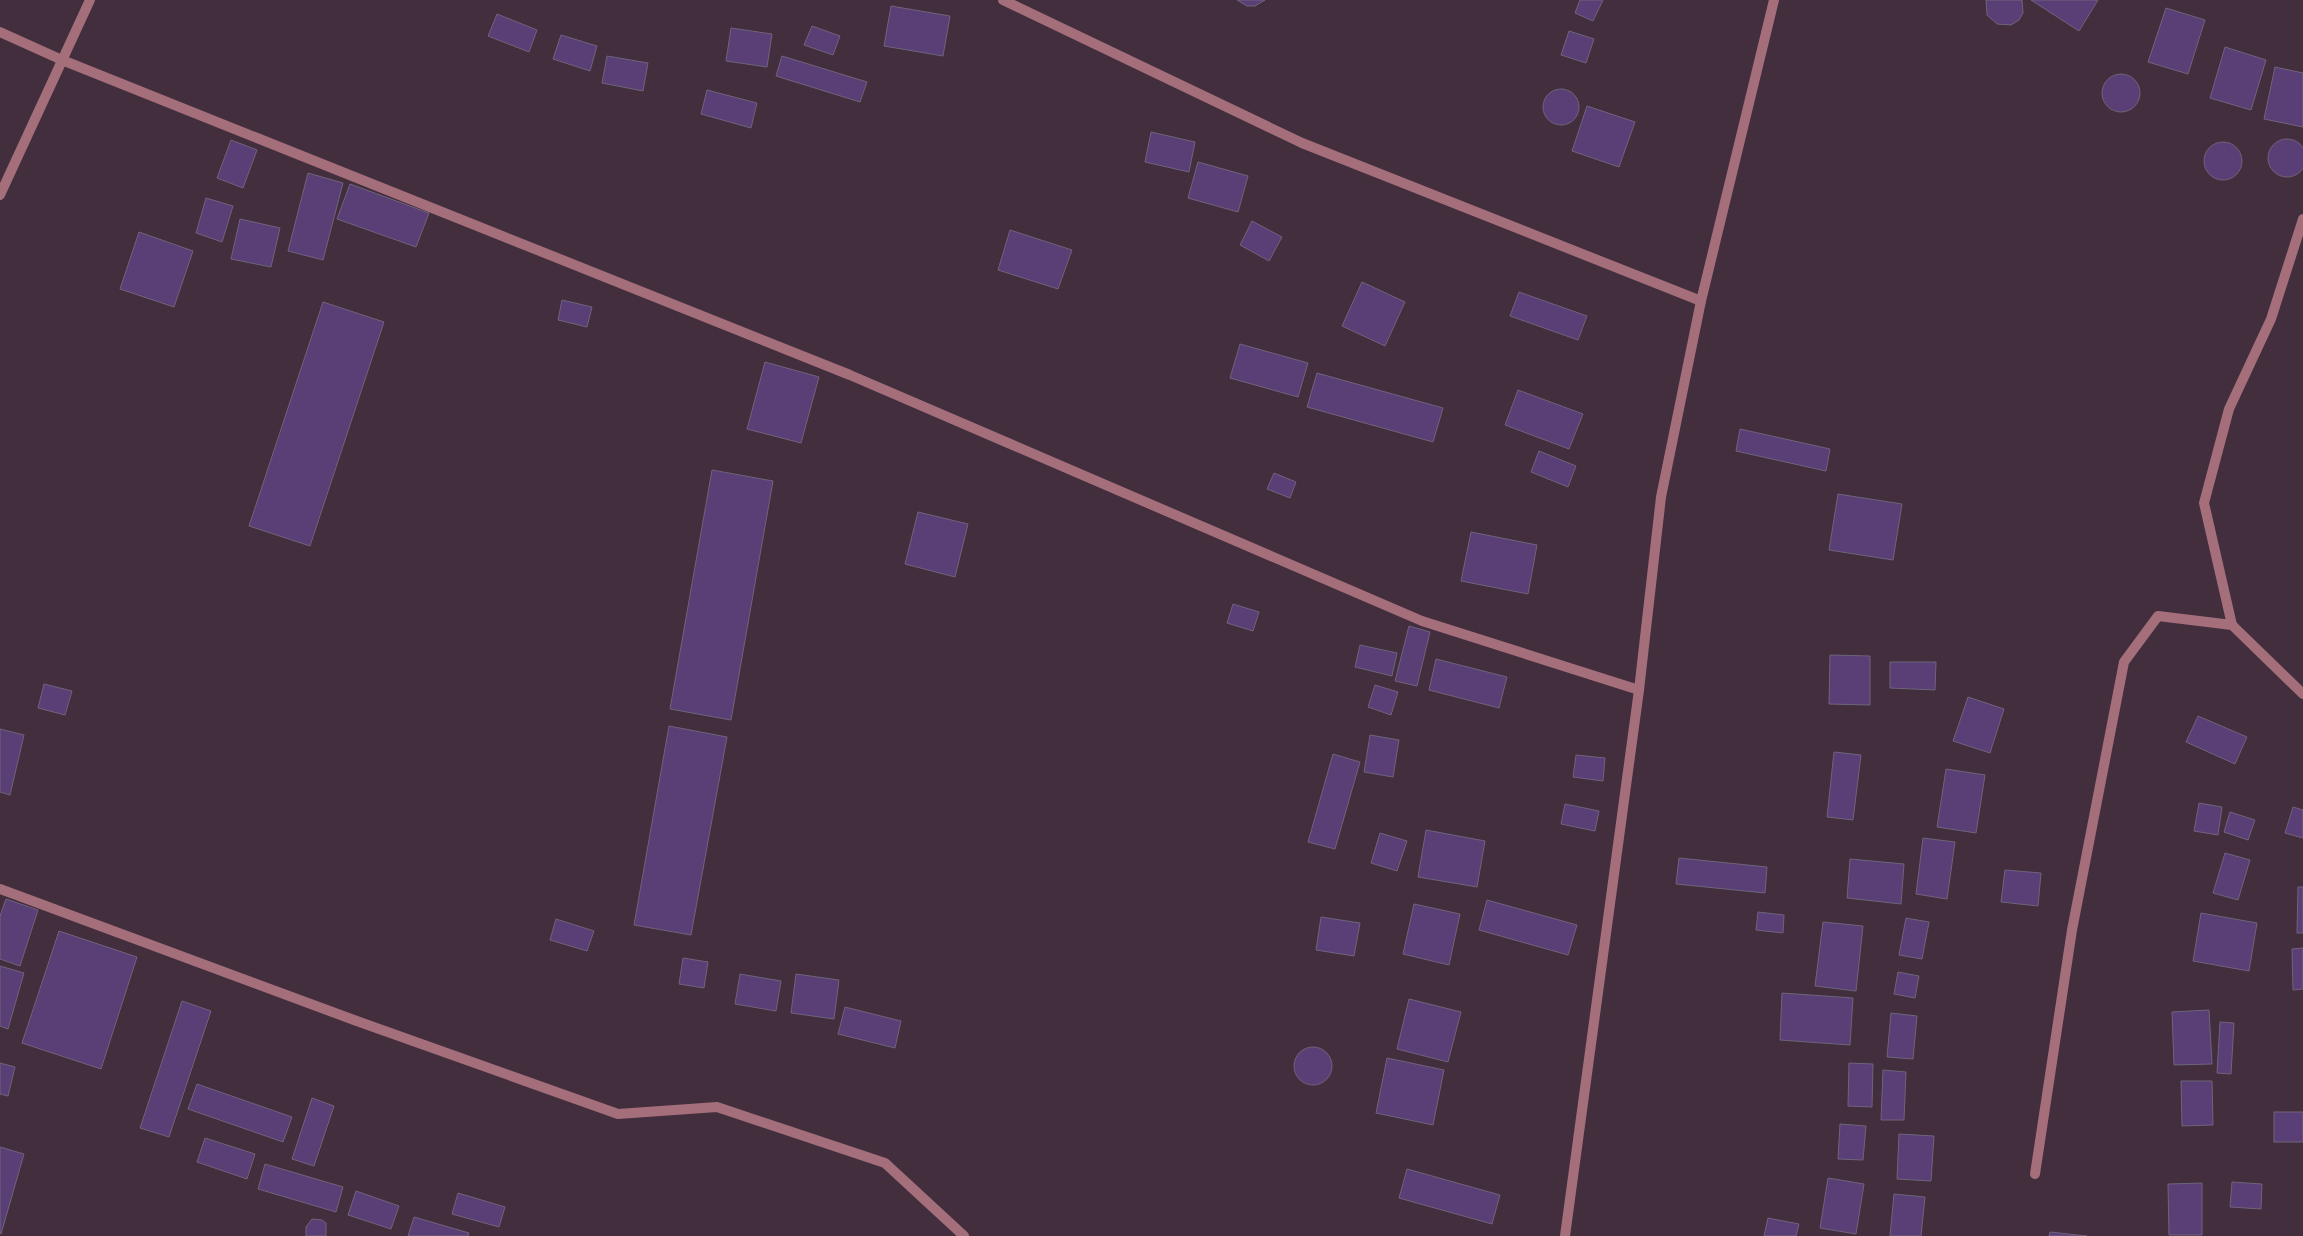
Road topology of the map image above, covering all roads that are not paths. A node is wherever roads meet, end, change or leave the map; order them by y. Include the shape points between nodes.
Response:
1 (90, 0) edge
2 (1003, 0) edge
3 (1774, 0) edge
4 (0, 32) edge
5 (62, 60) junction
6 (0, 195) edge
7 (2303, 219) edge
8 (1701, 301) junction
9 (2232, 625) junction
10 (1639, 690) junction
11 (2303, 694) edge
12 (0, 890) edge
13 (2035, 1174) dead end
14 (964, 1236) edge
15 (1565, 1236) edge

1 - 5 street
2 - 8 street via 1302,143
3 - 8 street
4 - 5 street
5 - 6 street
5 - 10 street via 850,375 1422,621
7 - 9 street via 2271,319 2229,409 2204,503
8 - 10 street via 1661,497
9 - 11 street
9 - 13 street via 2158,616 2124,662 2072,930
10 - 15 street
12 - 14 street via 618,1114 717,1107 885,1163

